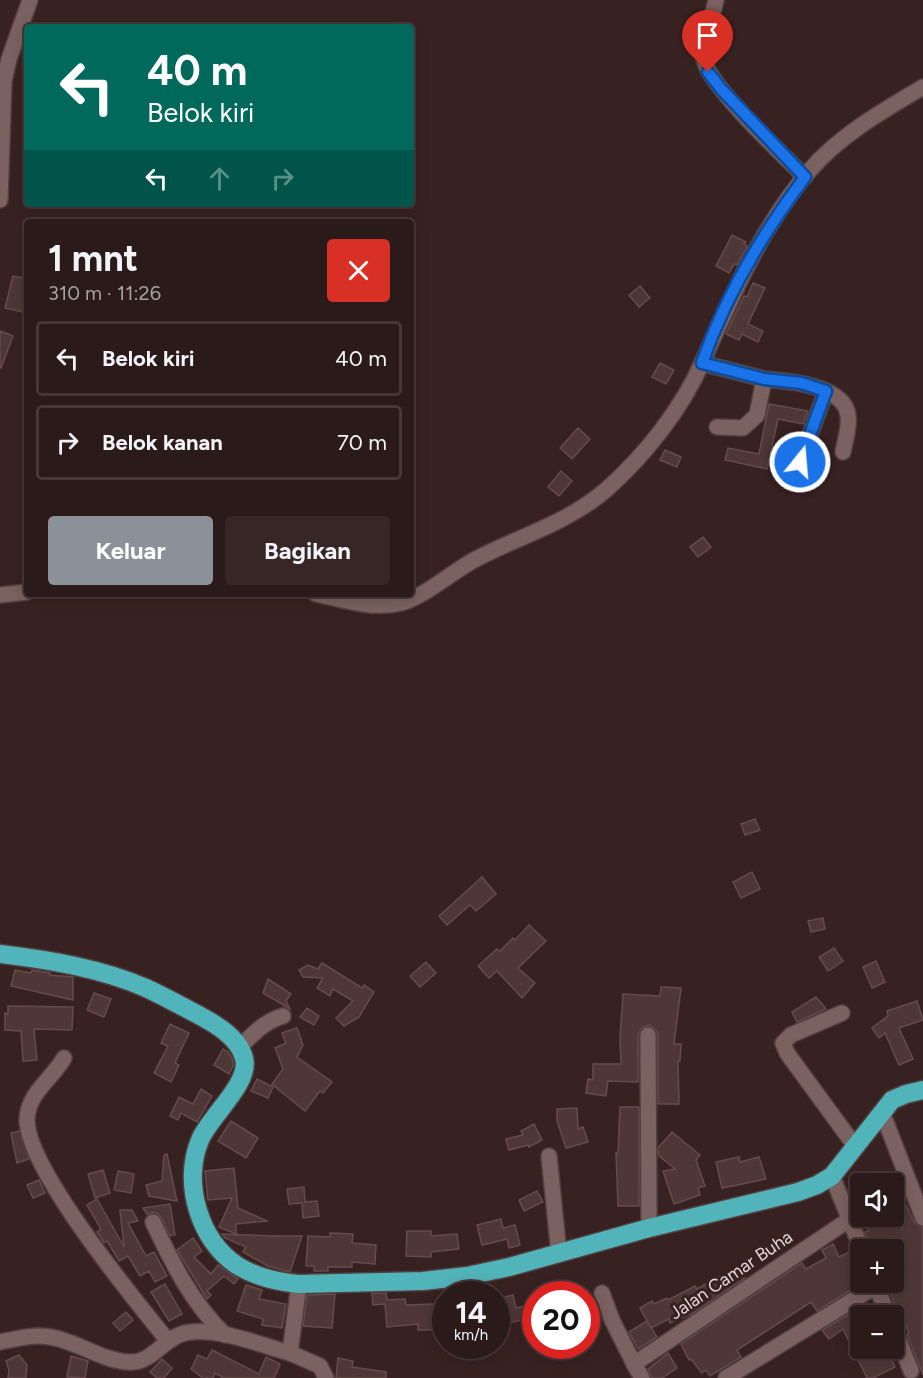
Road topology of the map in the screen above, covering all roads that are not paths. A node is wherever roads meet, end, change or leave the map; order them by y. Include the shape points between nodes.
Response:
1 (30, 0) edge
2 (716, 0) edge
3 (923, 87) edge
4 (805, 177) junction
5 (0, 200) edge
6 (702, 363) junction
7 (764, 379) junction
8 (826, 391) junction
9 (717, 427) dead end
10 (843, 452) dead end
11 (791, 461) dead end
12 (24, 592) edge
13 (0, 595) edge
14 (414, 595) edge
15 (331, 597) edge
16 (411, 597) edge
17 (0, 954) edge
18 (842, 1013) dead end
19 (283, 1017) dead end
20 (648, 1035) dead end
21 (240, 1047) junction
22 (64, 1058) dead end
23 (923, 1090) edge
24 (882, 1112) junction
25 (855, 1146) junction
26 (549, 1156) dead end
27 (832, 1176) junction
28 (923, 1218) edge
29 (850, 1219) joint
30 (153, 1222) dead end
31 (649, 1228) junction
32 (559, 1254) junction
33 (299, 1284) junction
34 (602, 1293) dead end
35 (861, 1293) edge
36 (225, 1335) junction
37 (168, 1341) junction
38 (0, 1342) edge
39 (290, 1353) junction
40 (904, 1353) edge
41 (634, 1364) junction
42 (911, 1371) dead end
43 (326, 1378) edge
44 (642, 1378) edge
45 (726, 1378) edge

1 - 5 street via 4,81
2 - 4 street via 704,59 708,72
3 - 4 street via 835,145
4 - 6 street via 782,208 732,294
6 - 7 street
6 - 14 street via 658,434 608,488 560,522 476,559
7 - 8 street via 801,383
7 - 9 street via 757,415 743,428
8 - 10 street via 843,401 848,413
8 - 11 street via 800,462
12 - 13 street
15 - 16 street via 376,606
17 - 21 highway via 60,963 145,988 206,1019
18 - 25 street via 790,1035 783,1043
19 - 21 street via 258,1029
20 - 31 street
21 - 33 highway via 245,1060 243,1074 200,1139 193,1161 199,1215 207,1232 237,1265 269,1279
22 - 37 street via 30,1105 27,1118 33,1146 90,1241
23 - 24 highway via 892,1100
24 - 25 highway
24 - 28 street
25 - 27 highway
26 - 32 street
27 - 29 street
27 - 31 highway via 798,1192
29 - 41 street, Jalan Camar Buha
30 - 36 street via 176,1272 210,1321
31 - 32 highway
32 - 33 highway via 467,1276
33 - 39 street
34 - 41 street
35 - 45 street
36 - 37 street via 192,1332
36 - 39 street
37 - 38 street via 138,1362 126,1362 51,1337
39 - 43 street via 320,1366
40 - 42 street
41 - 44 street

